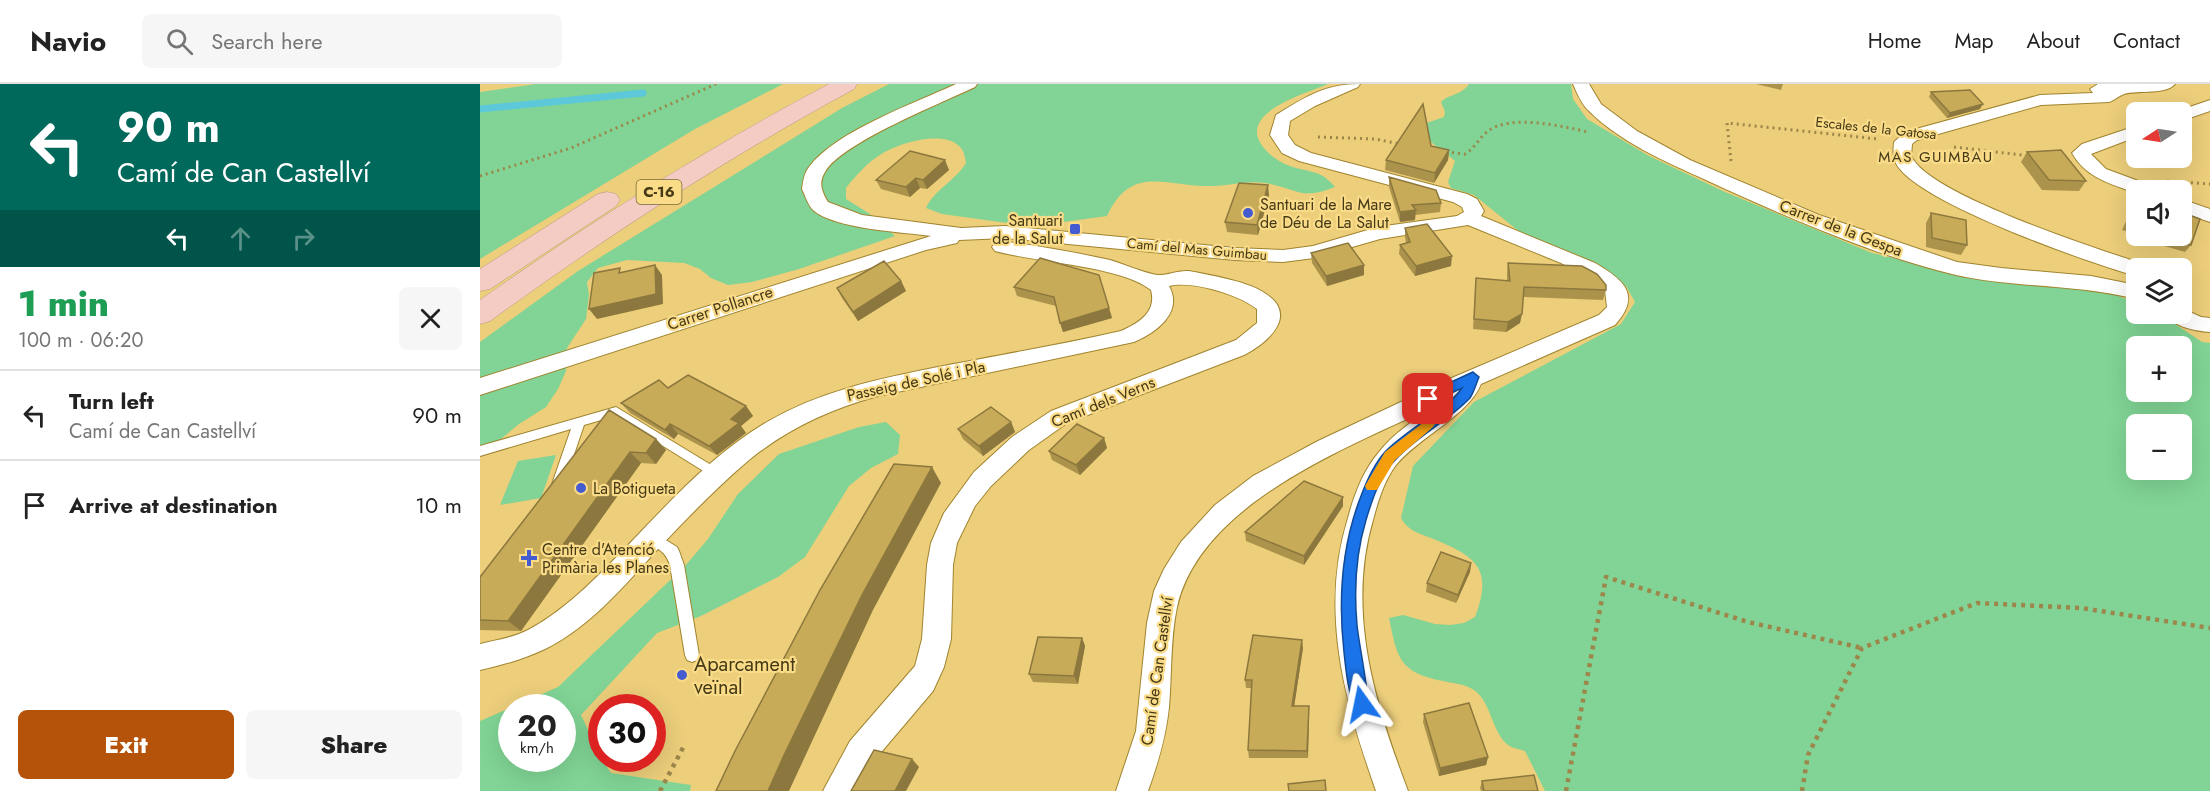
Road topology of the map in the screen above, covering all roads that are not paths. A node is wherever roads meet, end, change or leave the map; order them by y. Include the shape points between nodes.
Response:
1 (808, 84) edge
2 (846, 84) edge
3 (969, 84) edge
4 (1352, 84) edge
5 (1581, 84) edge
6 (2037, 84) edge
7 (2167, 84) edge
8 (2110, 89) junction
9 (2210, 105) edge
10 (2192, 112) edge
11 (2126, 135) edge
12 (2126, 182) edge
13 (2192, 209) edge
14 (2210, 216) edge
15 (1469, 218) junction
16 (961, 234) junction
17 (2126, 264) edge
18 (480, 282) edge
19 (1157, 284) junction
20 (2126, 290) edge
21 (2192, 305) edge
22 (480, 314) edge
23 (2210, 317) edge
24 (2192, 322) edge
25 (2210, 325) edge
26 (1473, 377) junction
27 (480, 387) edge
28 (579, 422) junction
29 (480, 451) edge
30 (717, 474) junction
31 (554, 496) edge
32 (652, 537) junction
33 (692, 655) dead end
34 (480, 657) edge
35 (839, 791) edge
36 (1132, 791) edge
37 (1392, 791) edge

1 - 18 highway, C-16 via 655,170
2 - 22 highway, C-16 via 671,184
3 - 16 street, Camí del Mas Guimbau via 843,145 816,170 811,189 820,206 844,217
4 - 15 street via 1287,115 1279,124 1288,149 1464,200 1474,208
5 - 20 street, Carrer de la Gespa via 1587,101 1615,124 1674,160 1837,230 1956,268 2091,282
6 - 8 street
7 - 8 street
8 - 17 street via 2114,94 2109,98 2040,100 1911,136 1903,142 1902,156 1916,175 1943,192 2023,229
9 - 10 street
11 - 12 street via 2081,153 2085,161 2101,172
13 - 14 street
15 - 16 street, Camí del Mas Guimbau via 1378,233 1314,252 1283,256 1005,232
15 - 26 street, Camí de Can Castellví via 1589,269 1612,285 1619,302 1607,320
16 - 19 street via 974,243 1044,253 1141,275
16 - 27 street, Carrer Pollancre
19 - 30 street, Passeig de Solé i Pla via 1163,294 1160,312 1135,333 844,396 787,421
19 - 35 street, Camí dels Verns via 1185,278 1248,294 1268,310 1269,324 1259,337 1236,349 1059,417 1020,442 994,466 968,499 941,552 936,648 929,672 861,752
21 - 23 street
24 - 25 street
26 - 36 street, Camí de Can Castellví via 1303,459 1246,494 1207,531 1168,590 1152,723
26 - 37 street via 1466,393 1402,445 1381,468 1359,519 1353,544 1349,622 1354,669
28 - 29 lane
28 - 30 lane via 616,411
28 - 31 lane
30 - 32 street, Passeig de Solé i Pla
32 - 33 lane via 672,551 677,565
32 - 34 street, Passeig de Solé i Pla via 580,609 544,636 513,650

